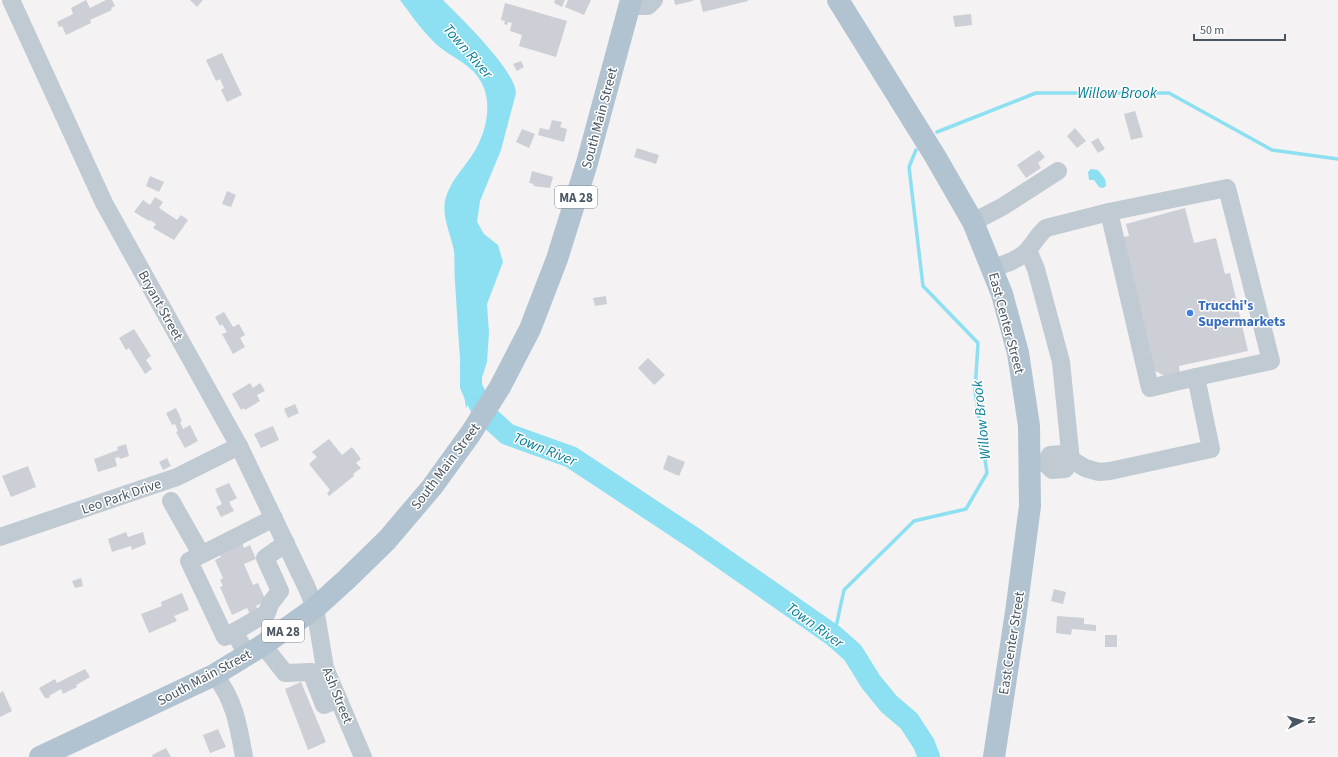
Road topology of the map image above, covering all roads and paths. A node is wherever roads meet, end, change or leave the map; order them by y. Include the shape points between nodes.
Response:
1 (12, 0) edge
2 (654, 0) edge
3 (838, 0) edge
4 (630, 3) edge
5 (1058, 171) dead end
6 (1109, 212) junction
7 (973, 222) junction
8 (1028, 250) junction
9 (992, 268) junction
10 (1196, 378) junction
11 (239, 446) junction
12 (1071, 460) junction
13 (1038, 463) junction
14 (171, 501) dead end
15 (274, 518) junction
16 (0, 537) edge
17 (286, 543) junction
18 (201, 554) junction
19 (315, 608) junction
20 (234, 632) junction
21 (255, 649) junction
22 (317, 668) junction
23 (214, 675) junction
24 (40, 757) edge
25 (244, 757) edge
26 (363, 757) edge
27 (994, 757) edge

1 - 11 street, Bryant Street via 104,203
2 - 4 street via 648,6
3 - 7 main road, East Center Street
4 - 19 main road, South Main Street / MA 28 via 587,163 557,259 530,329 500,387 432,488 387,540
5 - 7 street via 1008,204
6 - 8 street via 1046,228
6 - 10 street via 1150,388
6 - 10 street via 1227,188 1271,361
7 - 9 main road, East Center Street
8 - 9 street via 1010,262
8 - 12 street via 1036,268 1061,362
9 - 13 main road, East Center Street via 1008,313 1019,359 1029,426
10 - 12 street via 1211,449 1099,472
11 - 15 street, Bryant Street
11 - 16 street, Leo Park Drive via 177,477
12 - 13 street via 1062,454 1050,454
13 - 27 main road, East Center Street
14 - 18 street
15 - 17 street, Bryant Street
15 - 18 street
17 - 19 street, Bryant Street
17 - 20 street via 265,558 280,591 267,613
18 - 20 street via 189,561 225,637
19 - 21 main road, South Main Street / MA 28
19 - 22 street, Ash Street
20 - 21 street
21 - 22 street via 285,673
21 - 23 main road, South Main Street / MA 28
22 - 26 street, Ash Street via 338,699
23 - 24 main road, South Main Street / MA 28
23 - 25 street via 224,686 235,715

